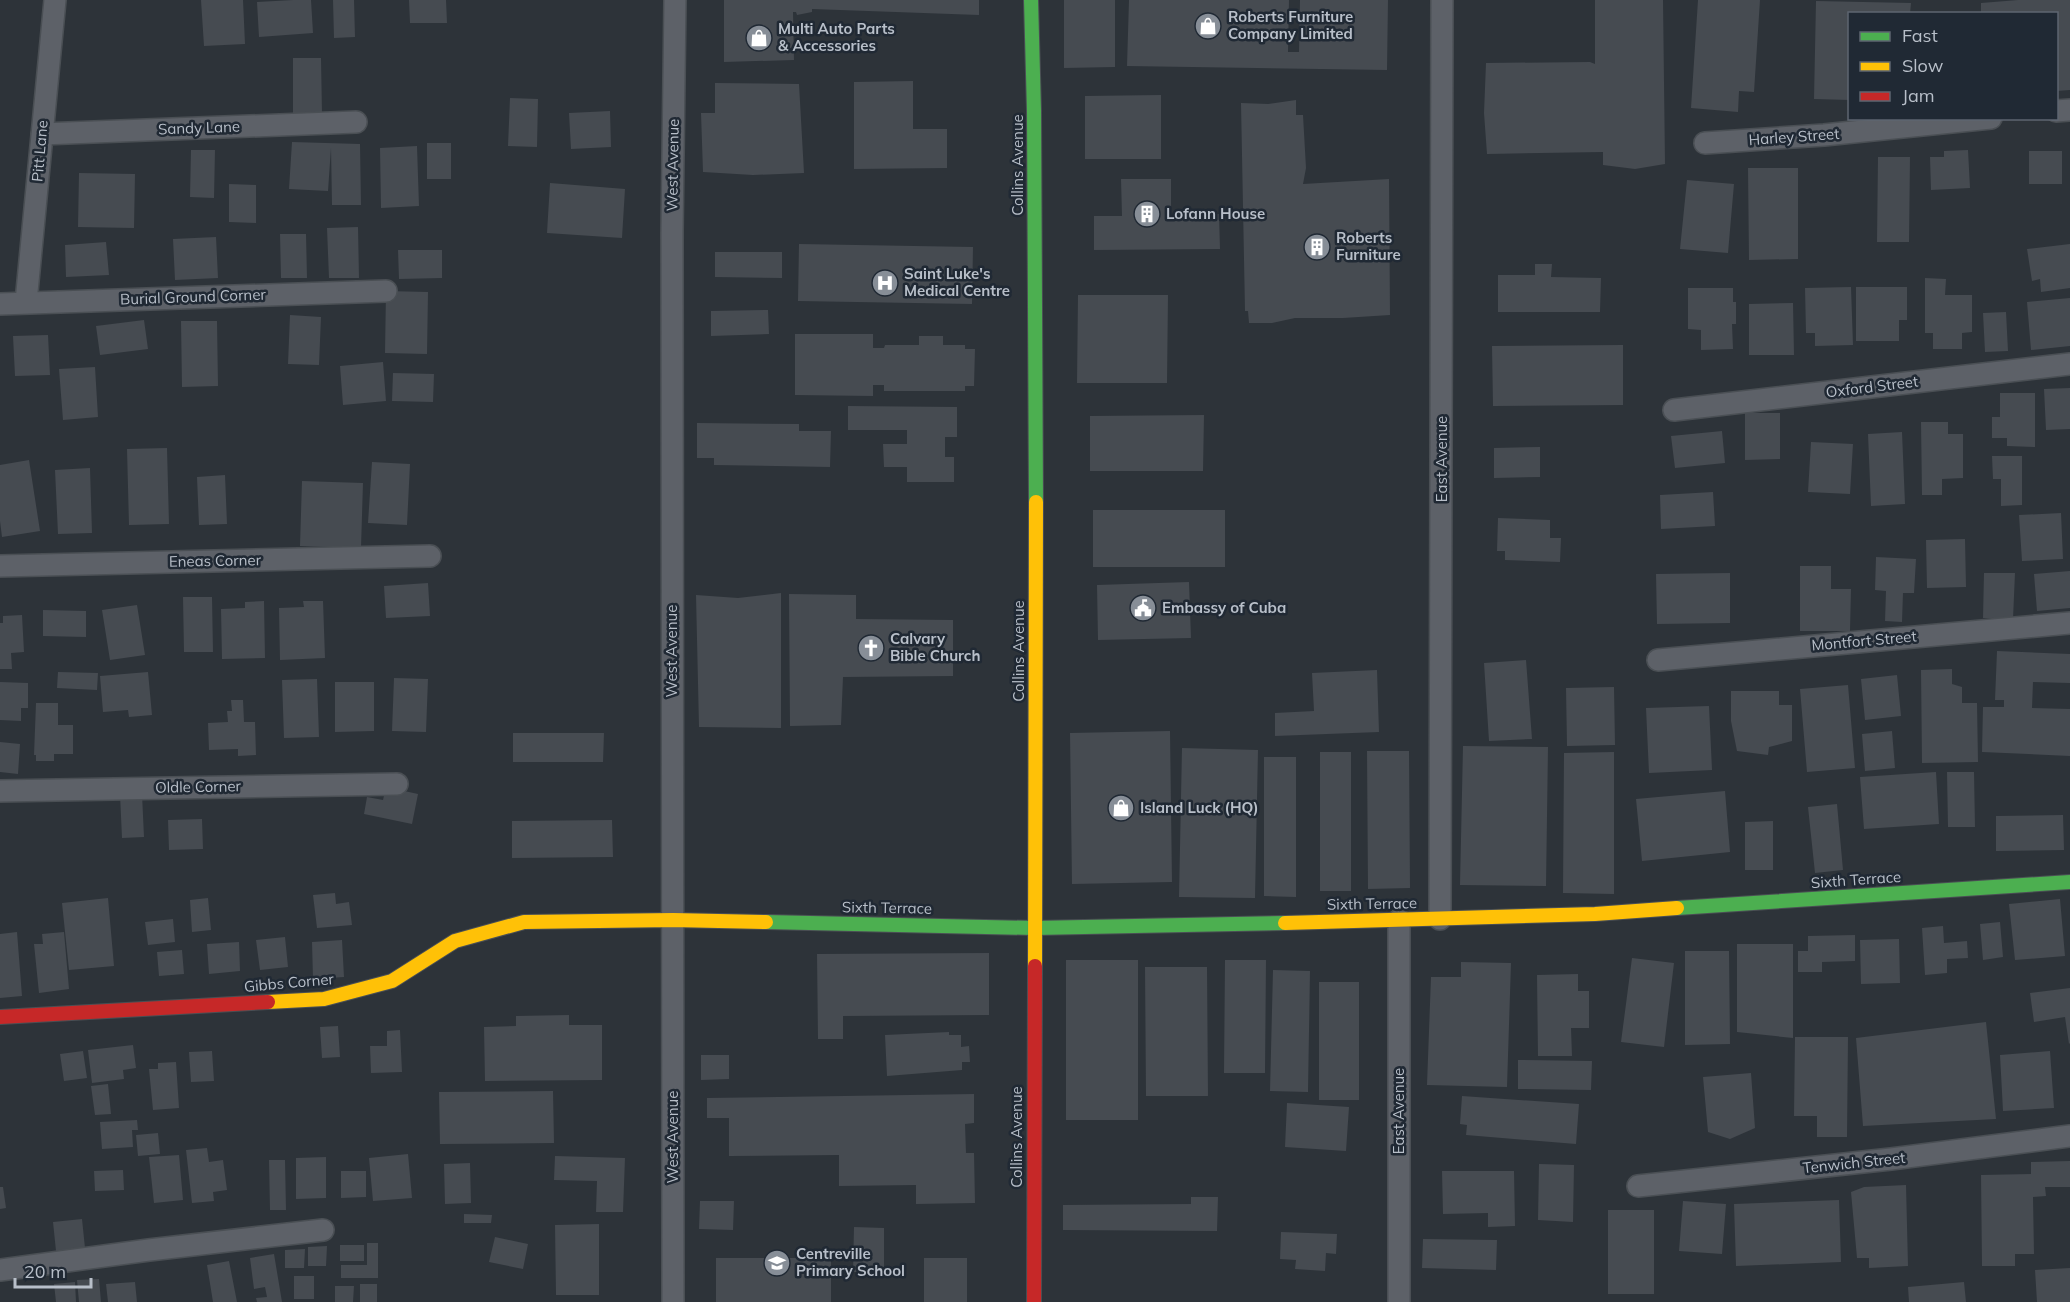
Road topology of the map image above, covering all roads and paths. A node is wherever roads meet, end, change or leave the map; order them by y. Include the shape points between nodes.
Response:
1 (55, 0) edge
2 (675, 0) edge
3 (1031, 0) edge
4 (1442, 0) edge
5 (1971, 120) edge
6 (356, 122) dead end
7 (42, 134) junction
8 (1705, 143) dead end
9 (386, 291) dead end
10 (26, 302) junction
11 (0, 304) edge
12 (2070, 364) edge
13 (1674, 410) dead end
14 (430, 556) dead end
15 (0, 566) edge
16 (2070, 622) edge
17 (1658, 660) dead end
18 (397, 784) dead end
19 (0, 791) edge
20 (2070, 882) edge
21 (1440, 919) junction
22 (673, 920) junction
23 (1398, 920) junction
24 (1034, 928) junction
25 (0, 1017) edge
26 (2070, 1136) edge
27 (1638, 1186) dead end
28 (323, 1230) dead end
29 (0, 1270) edge
30 (673, 1302) edge
31 (1034, 1302) edge
32 (1399, 1302) edge

1 - 7 street, Pitt Lane
2 - 22 street, West Avenue
3 - 24 street, Collins Avenue via 1036,531
4 - 21 street, East Avenue
5 - 8 street, Harley Street
6 - 7 street, Sandy Lane
7 - 10 street, Pitt Lane
9 - 10 street, Burial Ground Corner
10 - 11 street, Burial Ground Corner
12 - 13 street, Oxford Street
14 - 15 street, Eneas Corner
16 - 17 street, Montfort Street
18 - 19 street, Oldle Corner
20 - 21 street, Sixth Terrace via 1596,914
21 - 23 street, Sixth Terrace
22 - 24 street, Sixth Terrace
22 - 25 street, Gibbs Corner via 524,922 455,941 392,981 324,999
22 - 30 street, West Avenue
23 - 24 street, Sixth Terrace
23 - 32 street, East Avenue
24 - 31 street, Collins Avenue
26 - 27 street, Tenwich Street
28 - 29 street

